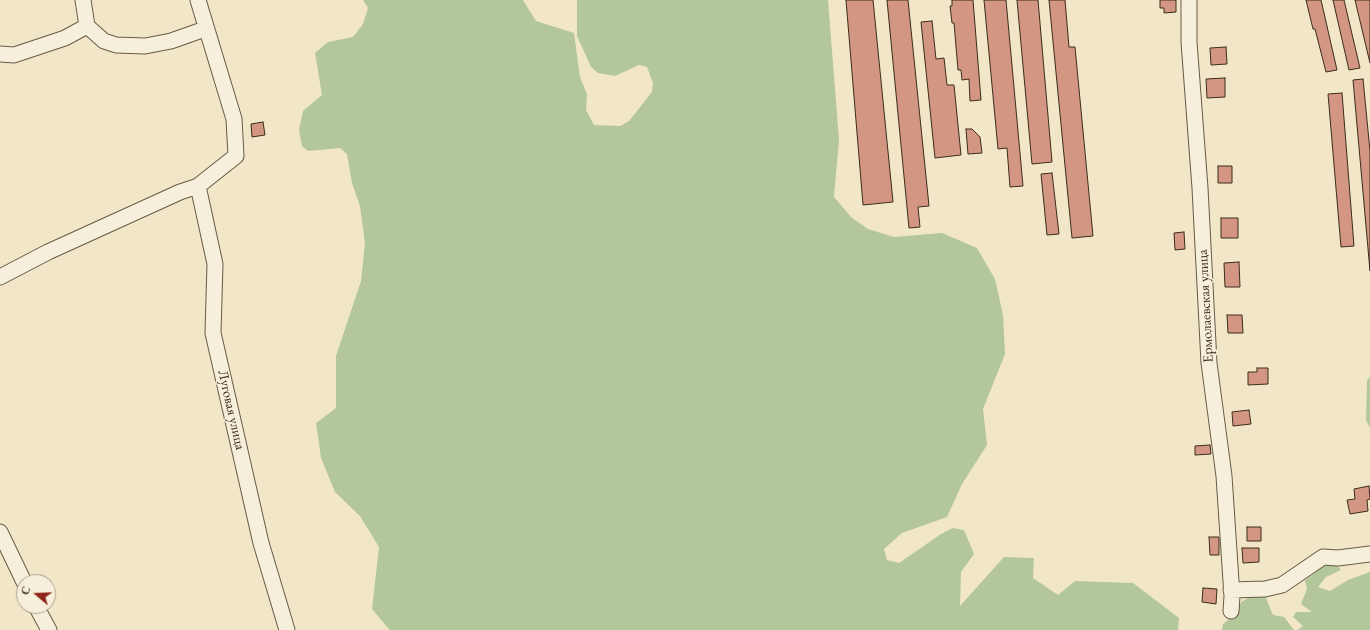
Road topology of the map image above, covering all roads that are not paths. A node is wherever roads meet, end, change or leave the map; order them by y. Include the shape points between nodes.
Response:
1 (82, 0) edge
2 (198, 0) edge
3 (1189, 0) edge
4 (87, 26) junction
5 (205, 29) junction
6 (0, 54) edge
7 (198, 186) junction
8 (0, 277) edge
9 (0, 532) edge
10 (1370, 554) edge
11 (20, 574) edge
12 (1231, 590) junction
13 (1231, 611) dead end
14 (40, 614) edge
15 (49, 630) edge
16 (287, 630) edge

1 - 4 street
2 - 5 street
3 - 12 street, Ермолаевская улица via 1189,42 1209,363 1224,476
4 - 5 street via 104,41 116,45 145,46 171,41
4 - 6 street via 65,38 14,55
5 - 7 street via 234,119 236,156
7 - 8 street via 48,252
7 - 16 street, Луговая улица via 215,264 213,333 261,542
9 - 11 street
10 - 12 street via 1323,557 1282,585 1265,589
12 - 13 street, Ермолаевская улица
14 - 15 street

